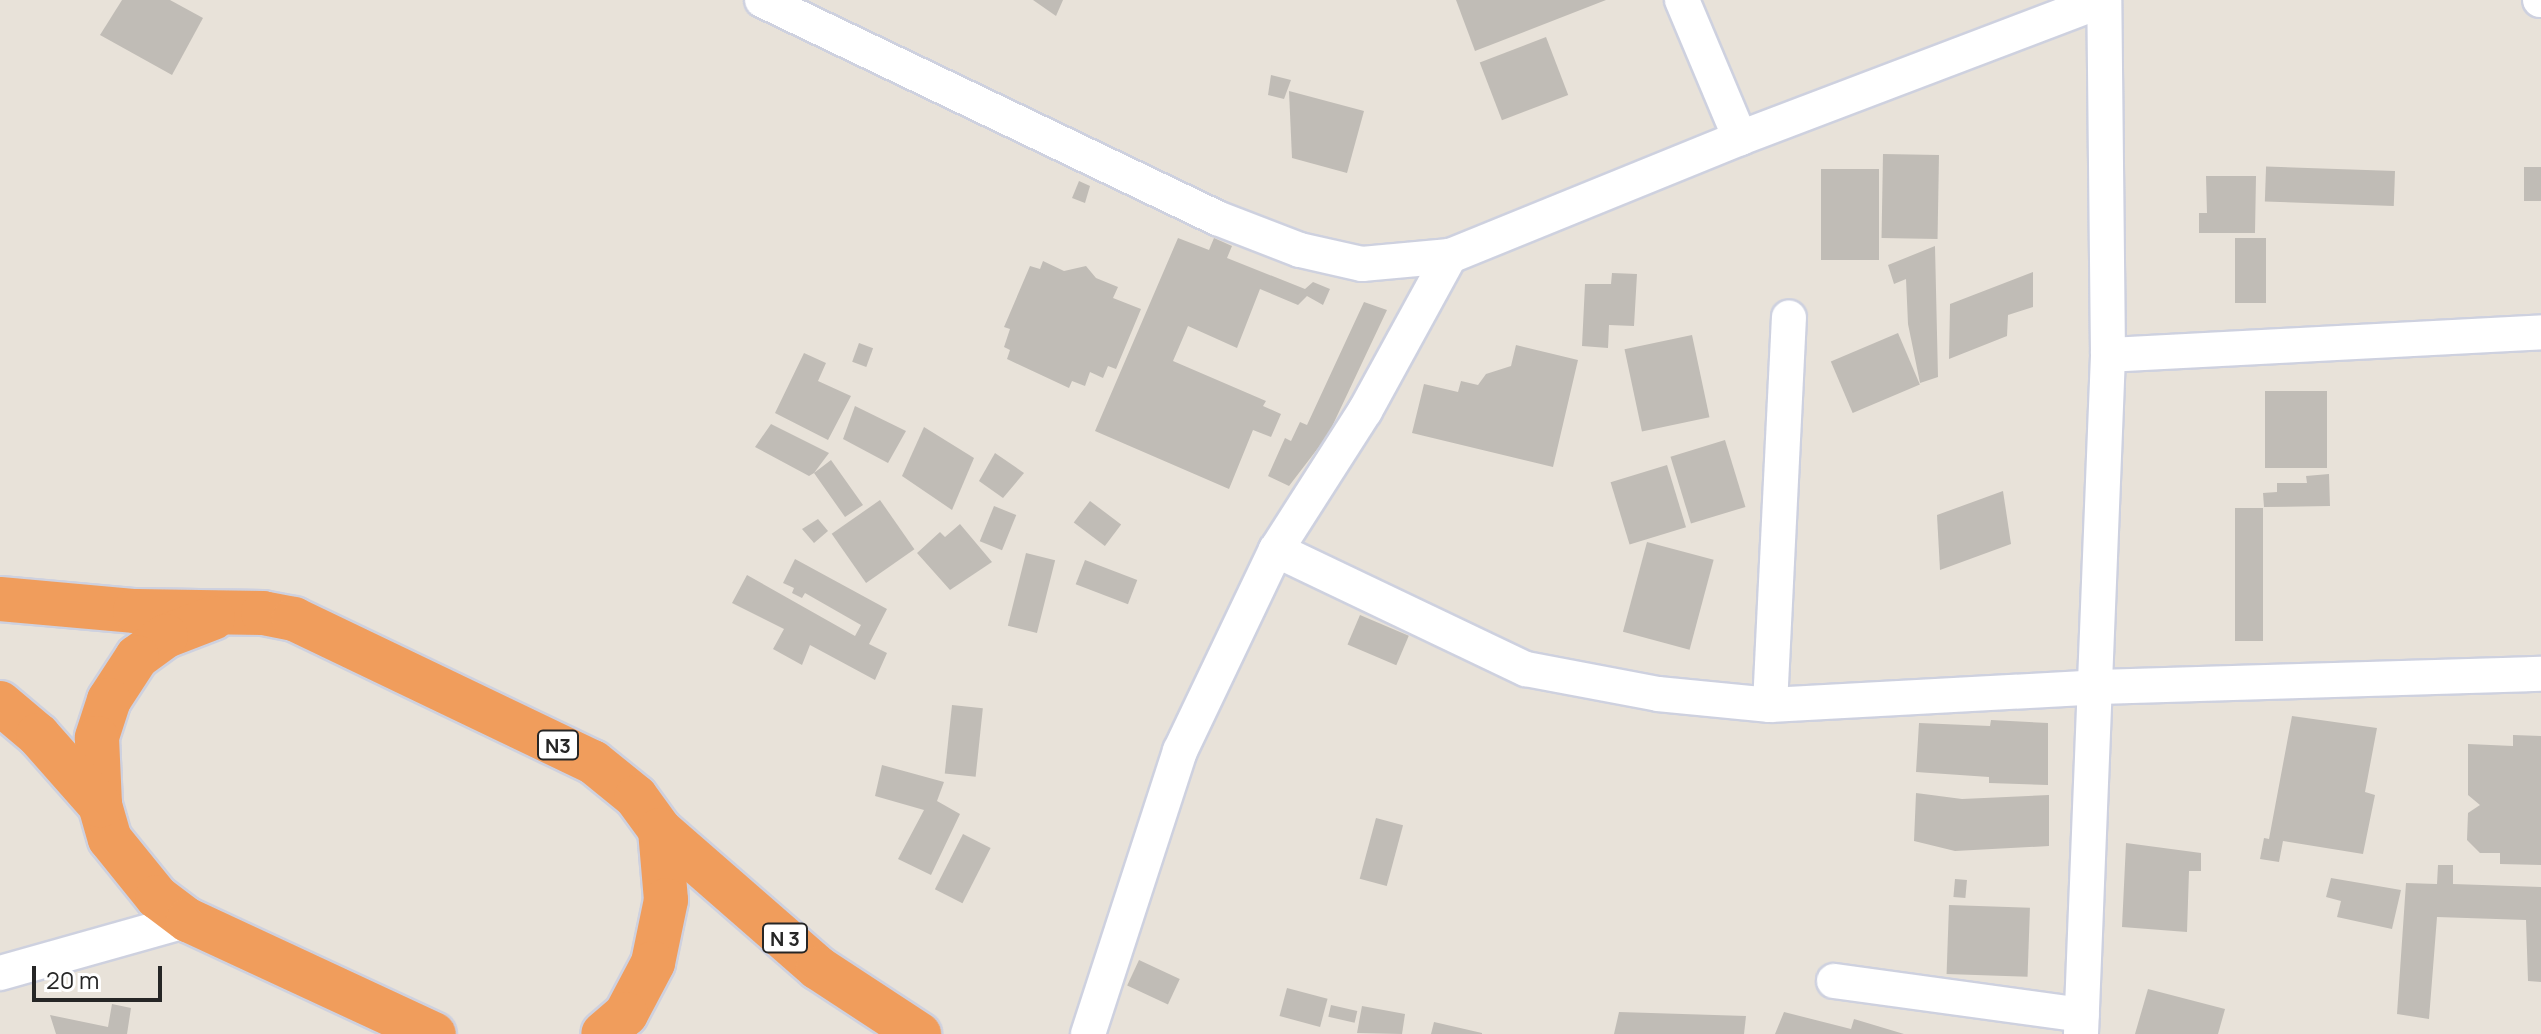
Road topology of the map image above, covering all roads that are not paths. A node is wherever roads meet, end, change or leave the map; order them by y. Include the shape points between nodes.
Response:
1 (762, 0) edge
2 (1682, 0) edge
3 (2104, 0) edge
4 (1740, 138) junction
5 (1450, 256) junction
6 (1789, 317) dead end
7 (2541, 332) edge
8 (2108, 355) junction
9 (1276, 550) junction
10 (0, 599) edge
11 (230, 612) junction
12 (2541, 674) edge
13 (2098, 687) junction
14 (0, 703) edge
15 (1770, 705) junction
16 (100, 805) junction
17 (660, 830) junction
18 (188, 920) junction
19 (0, 973) edge
20 (1834, 981) dead end
21 (2082, 1025) edge
22 (434, 1034) edge
23 (603, 1034) edge
24 (919, 1034) edge
25 (1088, 1034) edge

1 - 5 street via 1217,218 1300,250 1362,264
2 - 4 street
3 - 4 street
3 - 8 street
4 - 5 street
5 - 9 street via 1365,411
6 - 15 street
7 - 8 street
8 - 13 street
9 - 15 street via 1526,669 1658,694
9 - 25 street via 1180,751
10 - 11 highway, N3
11 - 16 highway, N3 via 166,636 137,657 109,700 97,738
11 - 17 highway, N3 via 294,619 593,762 636,797
12 - 13 street
13 - 15 street
13 - 21 street
14 - 16 highway, N3 via 38,735
16 - 18 highway, N3 via 110,839 126,863
17 - 23 highway via 666,900 653,963 626,1014
17 - 24 highway, N 3 via 818,968
18 - 19 street
18 - 22 highway, N3
20 - 21 street

